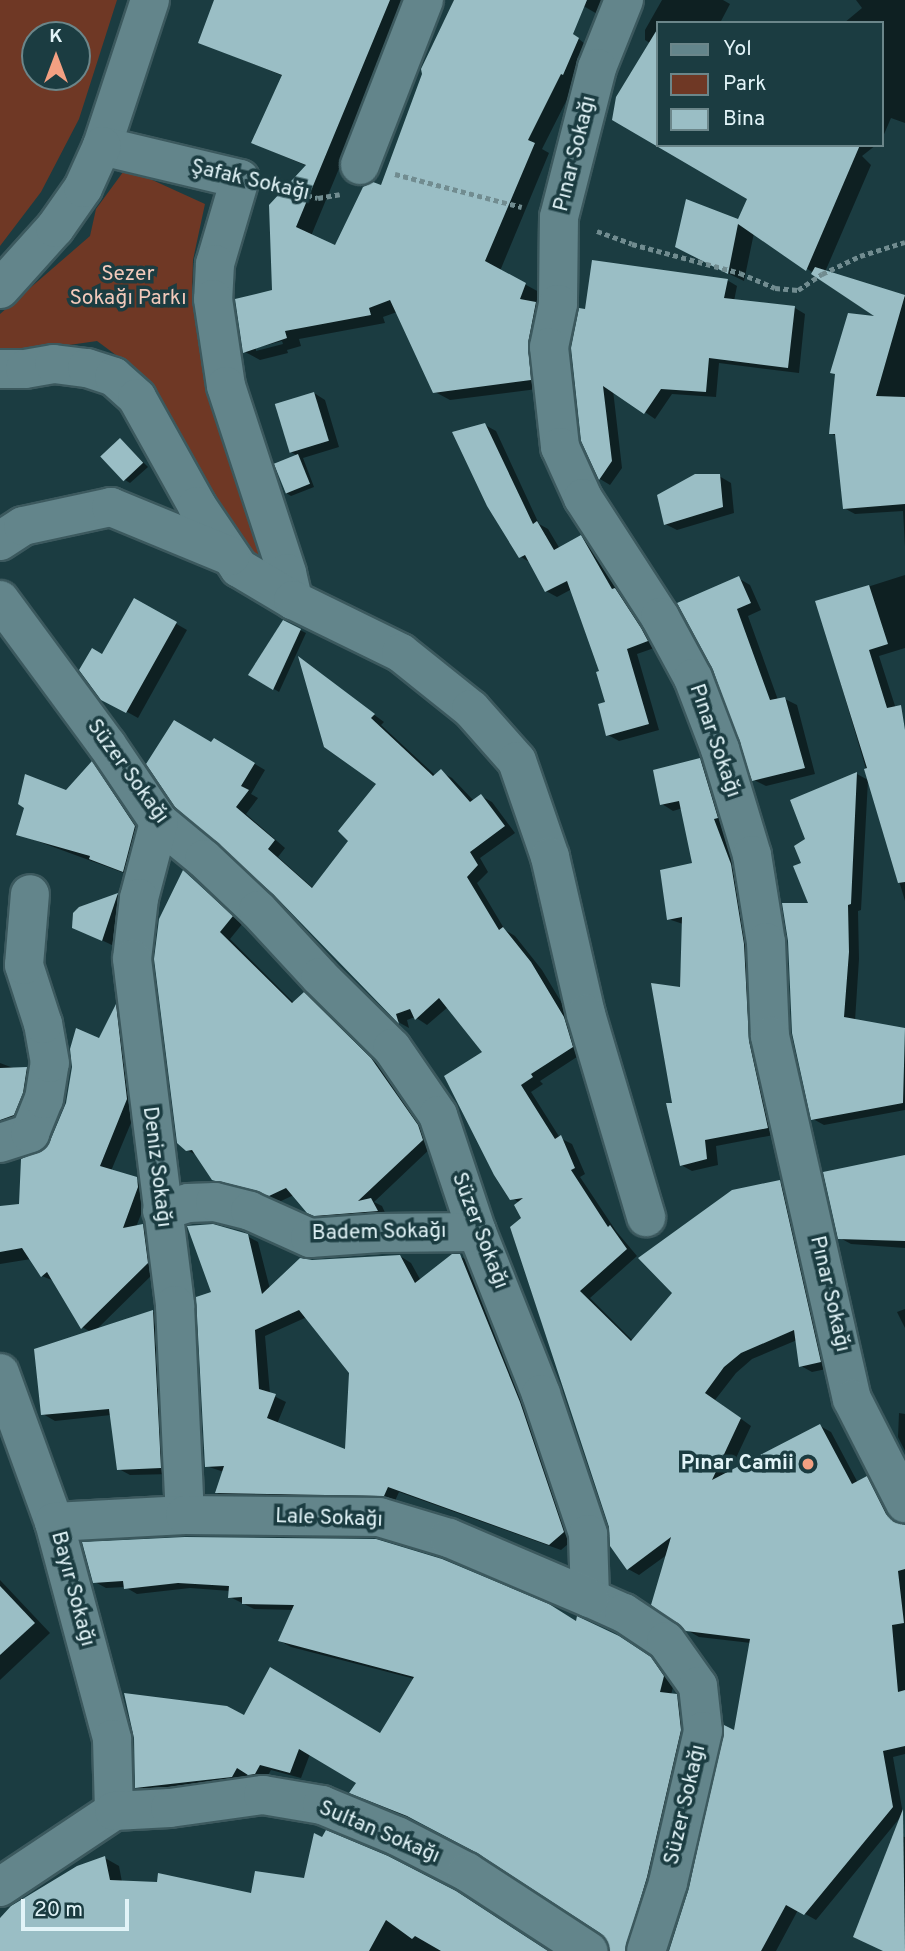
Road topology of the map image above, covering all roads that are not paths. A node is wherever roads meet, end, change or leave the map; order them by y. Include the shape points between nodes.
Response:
1 (150, 0) edge
2 (424, 0) edge
3 (624, 0) edge
4 (102, 146) junction
5 (360, 165) road end
6 (0, 289) edge
7 (0, 369) edge
8 (0, 541) edge
9 (230, 556) junction
10 (0, 600) edge
11 (293, 600) junction
12 (159, 822) junction
13 (30, 894) dead end
14 (0, 1143) edge
15 (162, 1211) junction
16 (646, 1217) dead end
17 (477, 1232) junction
18 (0, 1373) edge
19 (905, 1503) edge
20 (185, 1516) junction
21 (54, 1522) junction
22 (590, 1598) junction
23 (114, 1811) junction
24 (0, 1886) edge
25 (588, 1951) edge
26 (646, 1951) edge

1 - 4 street
2 - 5 street
3 - 19 street, Pınar Sokağı via 597,68 559,217 558,304 549,346 560,447 583,498 686,666 720,749 752,855 766,942 770,1036 852,1399
4 - 6 street via 83,188 55,228
4 - 11 street, Şafak Sokağı via 240,179 215,264 213,299 226,386
7 - 9 street via 54,364 114,377 137,398
8 - 9 street via 23,526 111,507
9 - 11 street via 239,568
10 - 12 street, Süzer Sokağı
11 - 16 street via 401,653 471,709 517,761 550,857 586,1014
12 - 15 street, Deniz Sokağı via 139,898 132,960
12 - 17 street, Süzer Sokağı via 258,910 392,1048 438,1115
13 - 14 street via 24,965 50,1063 44,1099 30,1133
15 - 17 street, Badem Sokağı via 187,1203 215,1202 250,1211 310,1238
15 - 20 street, Deniz Sokağı via 175,1305
17 - 22 street, Süzer Sokağı via 541,1394 588,1534
18 - 21 street, Bayır Sokağı
20 - 21 street, Lale Sokağı
20 - 22 street, Lale Sokağı via 379,1517 449,1538
21 - 23 street, Bayır Sokağı via 112,1739
22 - 26 street, Süzer Sokağı via 624,1613 666,1641 698,1686 703,1731 668,1883
23 - 24 street
23 - 25 street, Sultan Sokağı via 263,1795 322,1805 467,1872

